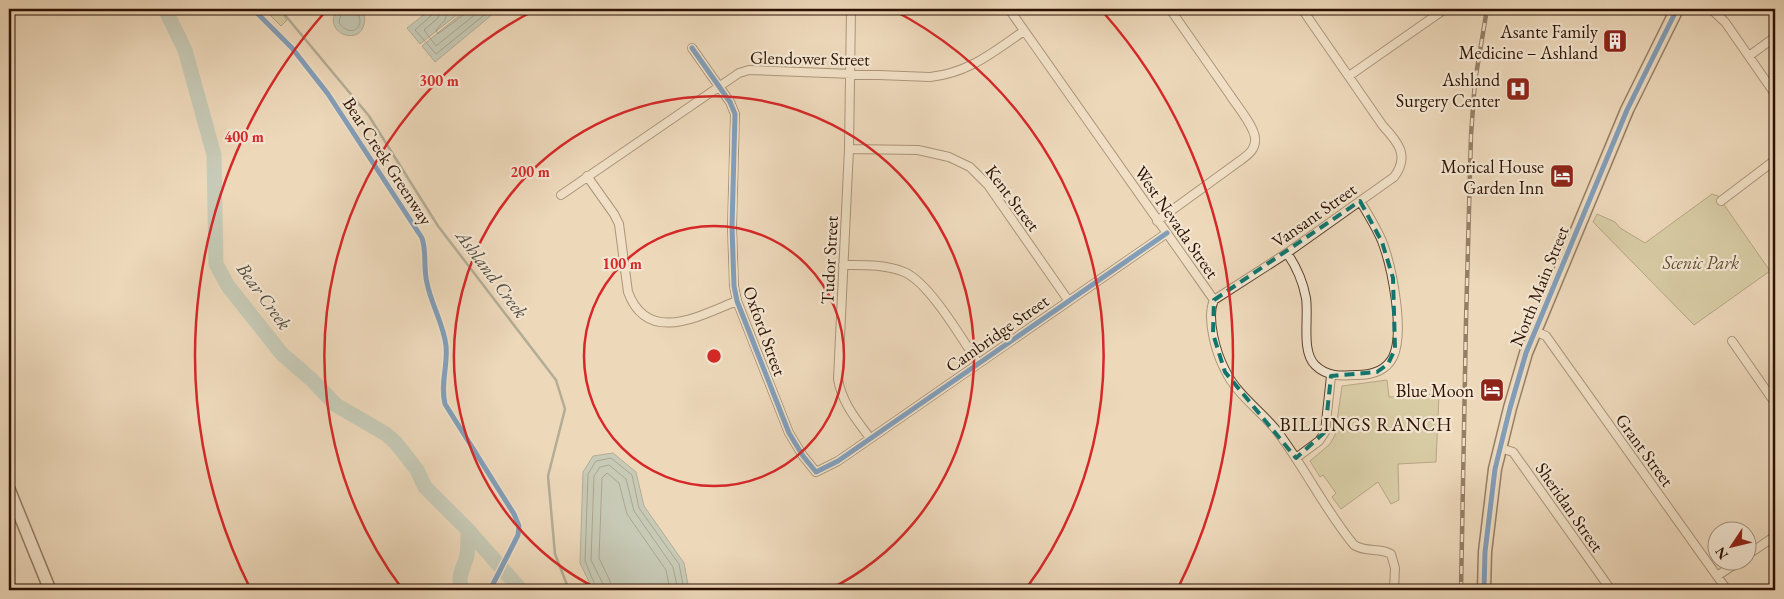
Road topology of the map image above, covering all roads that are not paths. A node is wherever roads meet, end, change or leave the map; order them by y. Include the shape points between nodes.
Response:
1 (851, 9) edge
2 (1009, 9) edge
3 (1170, 9) edge
4 (1302, 9) edge
5 (1445, 9) edge
6 (1677, 9) edge
7 (1711, 9) edge
8 (1024, 31) junction
9 (1775, 37) edge
10 (692, 48) dead end
11 (1749, 56) junction
12 (850, 73) junction
13 (1349, 76) junction
14 (719, 87) junction
15 (1775, 94) edge
16 (849, 149) junction
17 (1775, 160) edge
18 (587, 176) junction
19 (561, 195) dead end
20 (1721, 200) dead end
21 (1360, 201) junction
22 (1157, 221) junction
23 (1167, 233) junction
24 (1286, 253) junction
25 (843, 265) junction
26 (1068, 300) junction
27 (1214, 300) junction
28 (737, 301) junction
29 (1535, 331) junction
30 (1732, 341) dead end
31 (978, 363) junction
32 (1332, 376) junction
33 (1775, 403) edge
34 (870, 438) junction
35 (1500, 448) junction
36 (844, 457) joint
37 (1296, 458) junction
38 (9, 489) edge
39 (1775, 536) edge
40 (1756, 549) edge
41 (1723, 572) edge
42 (1717, 576) junction
43 (50, 590) edge
44 (1394, 590) edge
45 (1484, 590) edge
46 (1611, 590) edge
47 (1727, 590) edge

1 - 12 street, Tudor Street
2 - 8 street, West Nevada Street
3 - 22 street via 1242,113 1255,139 1246,157
4 - 13 street
5 - 13 street
6 - 29 main road, North Main Street via 1627,110
7 - 11 street
8 - 12 street, Glendower Street via 976,63 950,74 930,77
8 - 22 street, West Nevada Street
9 - 11 street
10 - 14 street, Oxford Street
11 - 15 street
12 - 14 street, Glendower Street via 749,70
12 - 16 street, Tudor Street
13 - 21 street, Vansant Street via 1394,138 1401,153 1394,177
14 - 18 street, Glendower Street
14 - 28 street, Oxford Street via 735,114 732,271
16 - 25 street, Tudor Street
16 - 26 street, Kent Street via 918,150 949,157 970,167 988,185
17 - 20 street
18 - 19 street, Glendower Street
18 - 28 street via 619,224 628,292 646,317 659,322 686,322
21 - 24 street, Vansant Street
21 - 32 street via 1375,225 1393,278 1396,349 1393,358 1382,369 1369,375
22 - 23 street, West Nevada Street
23 - 26 street, Cambridge Street
23 - 27 street, West Nevada Street
24 - 27 street, Vansant Street
24 - 32 street via 1294,264 1305,295 1308,355 1320,369
25 - 31 street via 897,270 923,284
25 - 34 street, Tudor Street via 838,379 849,410
26 - 31 street, Cambridge Street
27 - 37 street, West Nevada Street via 1213,334 1225,372 1272,425
28 - 36 street, Oxford Street via 789,433 803,456 816,472
29 - 35 main road, North Main Street
29 - 42 street, Grant Street via 1546,336
30 - 33 street
31 - 34 street, Cambridge Street
32 - 37 street via 1325,432 1319,441
34 - 36 street, Cambridge Street
35 - 45 main road, North Main Street via 1489,513
35 - 46 street, Sheridan Street via 1513,452
37 - 44 street, West Nevada Street via 1354,545 1363,550 1391,554
38 - 43 street
39 - 40 street
41 - 42 street
42 - 47 street, Grant Street

